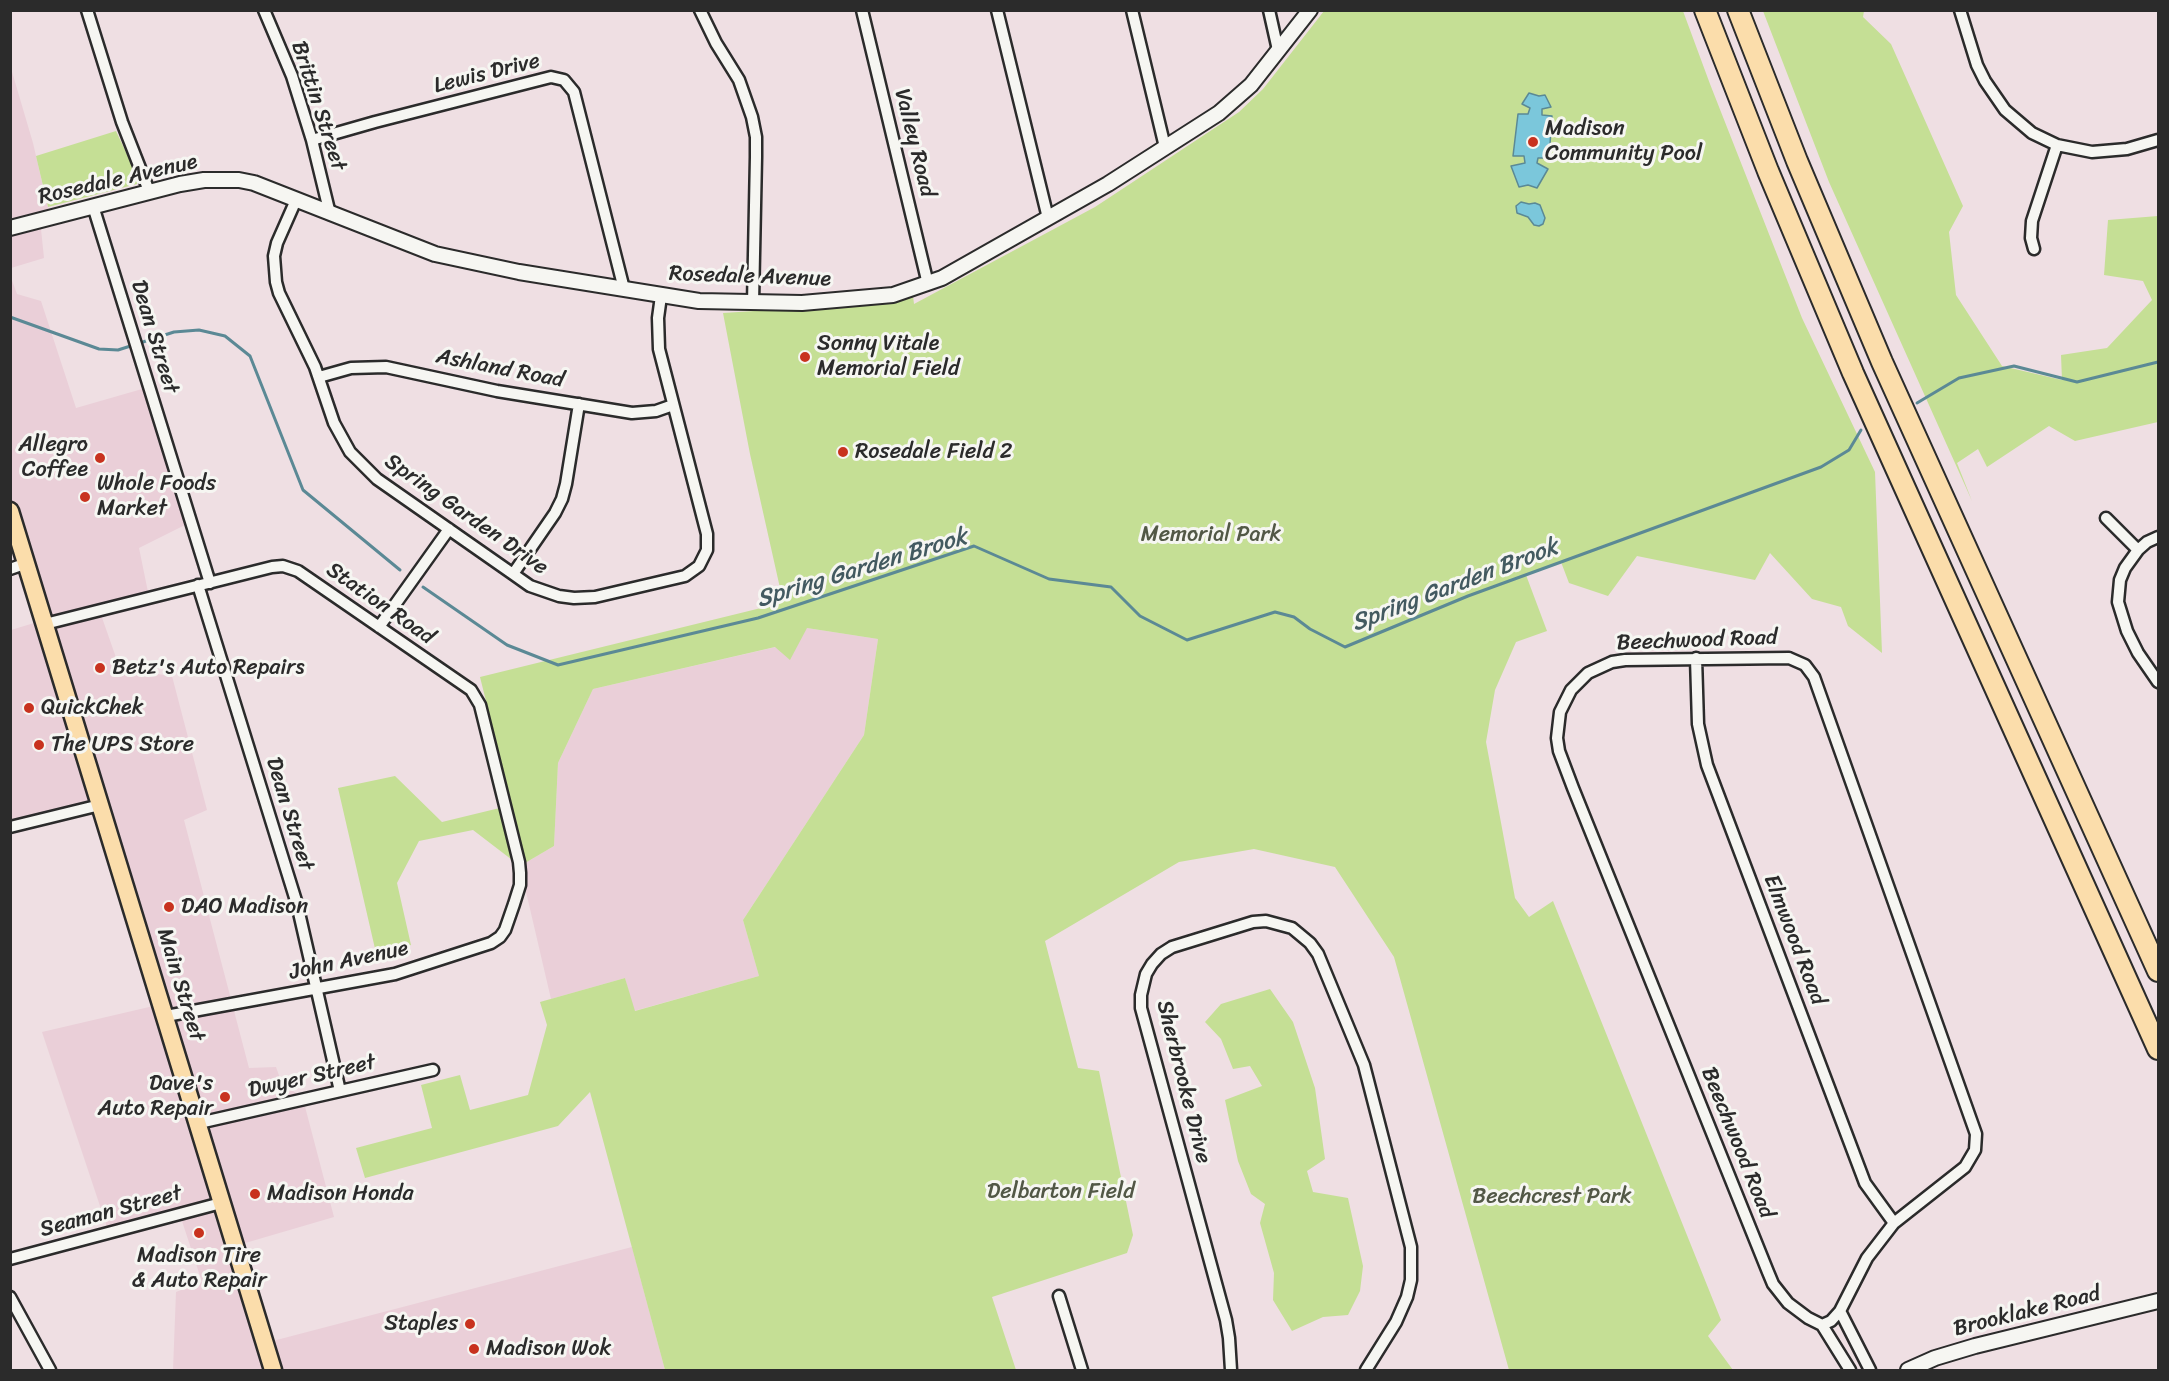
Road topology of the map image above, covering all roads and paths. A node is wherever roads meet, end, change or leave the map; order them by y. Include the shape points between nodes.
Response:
1 (87, 10) edge
2 (264, 10) edge
3 (700, 10) edge
4 (862, 10) edge
5 (997, 10) edge
6 (1132, 10) edge
7 (1269, 10) edge
8 (1310, 10) edge
9 (1705, 10) edge
10 (1738, 10) edge
11 (1960, 10) edge
12 (1278, 50) junction
13 (312, 140) junction
14 (2158, 140) edge
15 (2057, 145) junction
16 (1165, 147) junction
17 (149, 191) junction
18 (296, 200) junction
19 (93, 206) junction
20 (330, 214) junction
21 (1048, 218) junction
22 (10, 228) edge
23 (2034, 249) dead end
24 (928, 284) junction
25 (624, 289) junction
26 (661, 296) junction
27 (753, 303) junction
28 (319, 377) junction
29 (579, 404) junction
30 (673, 405) junction
31 (10, 511) edge
32 (2106, 518) dead end
33 (448, 529) junction
34 (2158, 537) edge
35 (2138, 550) junction
36 (27, 563) junction
37 (10, 569) edge
38 (513, 574) junction
39 (210, 583) junction
40 (198, 585) junction
41 (45, 624) junction
42 (379, 627) junction
43 (1696, 658) junction
44 (2158, 682) edge
45 (100, 805) junction
46 (10, 827) edge
47 (514, 904) joint
48 (2158, 971) edge
49 (315, 989) junction
50 (166, 1016) junction
51 (2158, 1049) edge
52 (433, 1070) dead end
53 (340, 1091) junction
54 (199, 1123) junction
55 (222, 1203) junction
56 (1894, 1223) junction
57 (10, 1259) edge
58 (1059, 1296) dead end
59 (10, 1297) edge
60 (2158, 1301) edge
61 (14, 1311) edge
62 (1840, 1311) junction
63 (1822, 1325) junction
64 (50, 1371) edge
65 (273, 1371) edge
66 (1082, 1371) edge
67 (1231, 1371) edge
68 (1366, 1371) edge
69 (1850, 1371) edge
70 (1870, 1371) edge
71 (1908, 1371) edge

1 - 17 street via 122,122
2 - 13 street, Brittin Street via 292,76
3 - 27 street via 747,98 756,137
4 - 24 street, Valley Road
5 - 21 street
6 - 16 street
7 - 12 street
8 - 12 street, Rosedale Avenue
9 - 51 highway via 1849,363
10 - 48 highway via 1882,362
11 - 15 street via 1977,65 1994,96 2016,121
12 - 16 street, Rosedale Avenue via 1231,104
13 - 20 street, Brittin Street
13 - 25 street, Lewis Drive via 551,77 564,80 574,92
14 - 15 street via 2110,152
15 - 23 street via 2032,221
16 - 21 street, Rosedale Avenue
17 - 18 street, Rosedale Avenue via 222,179 254,183
17 - 19 street, Rosedale Avenue
18 - 20 street, Rosedale Avenue
18 - 28 street, Spring Garden Drive via 277,243 274,269 279,293
19 - 22 street, Rosedale Avenue
19 - 39 street, Dean Street
20 - 25 street, Rosedale Avenue via 435,254
21 - 24 street, Rosedale Avenue
24 - 27 street, Rosedale Avenue via 893,295 859,299
25 - 26 street, Rosedale Avenue
26 - 27 street, Rosedale Avenue
26 - 30 street, Spring Garden Drive via 659,349
28 - 29 street, Ashland Road via 351,368 386,366 497,391
28 - 33 street, Spring Garden Drive via 334,423 350,452 377,479
29 - 30 street, Ashland Road via 643,413
29 - 38 street via 561,499
30 - 38 street, Spring Garden Drive via 707,534 707,550 699,566 685,576 595,597 574,598 544,592
31 - 36 main road, Main Street
32 - 35 street
33 - 38 street, Spring Garden Drive
33 - 42 street
34 - 35 street
35 - 44 street via 2120,580 2118,602 2127,631
36 - 37 street
36 - 41 main road, Main Street
39 - 40 street, Station Road
39 - 42 street, Station Road via 272,567 294,569
40 - 41 street, Station Road
40 - 49 street, Dean Street via 297,904
41 - 45 main road, Main Street
42 - 47 street, Station Road via 471,690 480,705 519,862 520,885
43 - 56 street, Elmwood Road via 1698,724 1707,765 1865,1184
43 - 56 street, Beechwood Road via 1790,658 1805,665 1814,677 1974,1126 1975,1150 1965,1167
43 - 63 street, Beechwood Road via 1625,660 1588,673 1571,690 1560,712 1559,751 1773,1284 1794,1307
45 - 46 street
45 - 50 main road, Main Street
47 - 49 street, John Avenue via 505,930 491,943 395,974
49 - 50 street, John Avenue
49 - 53 street, Dean Street
50 - 54 main road, Main Street
52 - 53 street, Dwyer Street
53 - 54 street, Dwyer Street
54 - 55 main road, Main Street
55 - 57 street, Seaman Street
55 - 65 main road, Main Street
56 - 62 street, Beechwood Road via 1867,1258
58 - 66 street
59 - 61 street
60 - 71 street, Brooklake Road via 1975,1346
61 - 64 street
62 - 63 street, Beechwood Road
62 - 70 street
63 - 69 street, Beechwood Road
67 - 68 street, Sherbrooke Drive via 1226,1320 1141,1008 1141,995 1152,964 1172,947 1266,921 1292,928 1318,954 1364,1065 1411,1247 1407,1297

